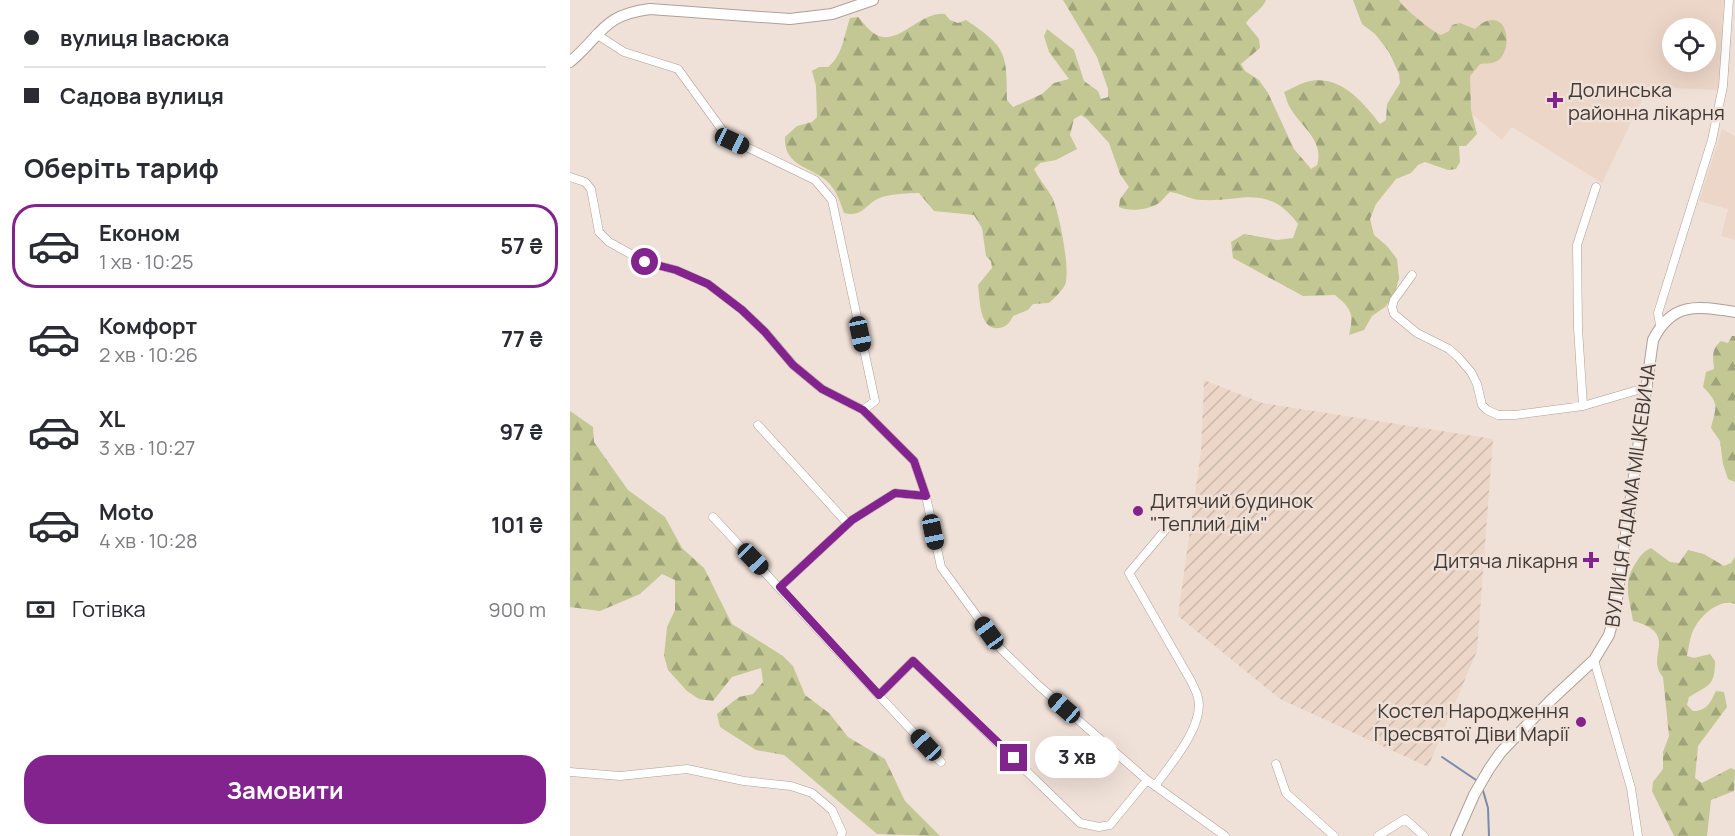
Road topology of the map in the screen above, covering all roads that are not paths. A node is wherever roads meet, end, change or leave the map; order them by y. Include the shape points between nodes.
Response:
1 (873, 0) edge
2 (1729, 0) edge
3 (596, 34) junction
4 (570, 62) edge
5 (570, 177) edge
6 (1596, 187) dead end
7 (1412, 274) dead end
8 (1735, 312) edge
9 (1660, 325) junction
10 (1648, 387) junction
11 (1583, 406) junction
12 (863, 410) junction
13 (758, 425) dead end
14 (926, 496) junction
15 (713, 517) dead end
16 (1172, 522) dead end
17 (848, 524) junction
18 (780, 587) junction
19 (1594, 660) junction
20 (879, 695) junction
21 (941, 762) dead end
22 (1276, 765) dead end
23 (570, 771) edge
24 (1147, 780) junction
25 (1155, 786) junction
26 (840, 836) edge
27 (1225, 836) edge
28 (1334, 836) edge
29 (1378, 836) edge
30 (1424, 836) edge
31 (1456, 836) edge
32 (1638, 836) edge

1 - 3 street via 832,14 790,19 640,10 611,20
2 - 9 street via 1723,86 1712,140 1658,313
3 - 4 street
3 - 12 street via 624,52 678,69 732,141 815,180 831,200 875,401
5 - 12 street via 585,182 591,189 599,232 609,242 645,262 708,284 742,310 815,383
6 - 11 street via 1577,245
7 - 11 street via 1394,300 1394,315 1458,357 1471,372 1487,410 1515,415
8 - 9 street via 1694,307 1680,310
9 - 10 street, ВУЛИЦЯ АДАМА МІЦКЕВИЧА via 1653,340
10 - 11 street
10 - 19 street, ВУЛИЦЯ АДАМА МІЦКЕВИЧА via 1615,614 1609,635
12 - 14 street via 914,461
13 - 17 street
14 - 17 street via 895,493
14 - 24 street via 941,567 1001,650
15 - 18 street
16 - 25 street via 1129,573 1199,700 1193,730
17 - 18 street
18 - 20 street
19 - 31 street, ВУЛИЦЯ АДАМА МІЦКЕВИЧА via 1502,752 1474,795
19 - 32 street via 1631,788
20 - 21 street
20 - 24 street via 913,661 1080,824 1110,825
22 - 28 street via 1286,793
23 - 26 street via 620,776 687,769 791,786 812,793 832,810 842,832
24 - 25 street
25 - 27 street
29 - 30 street via 1406,819

